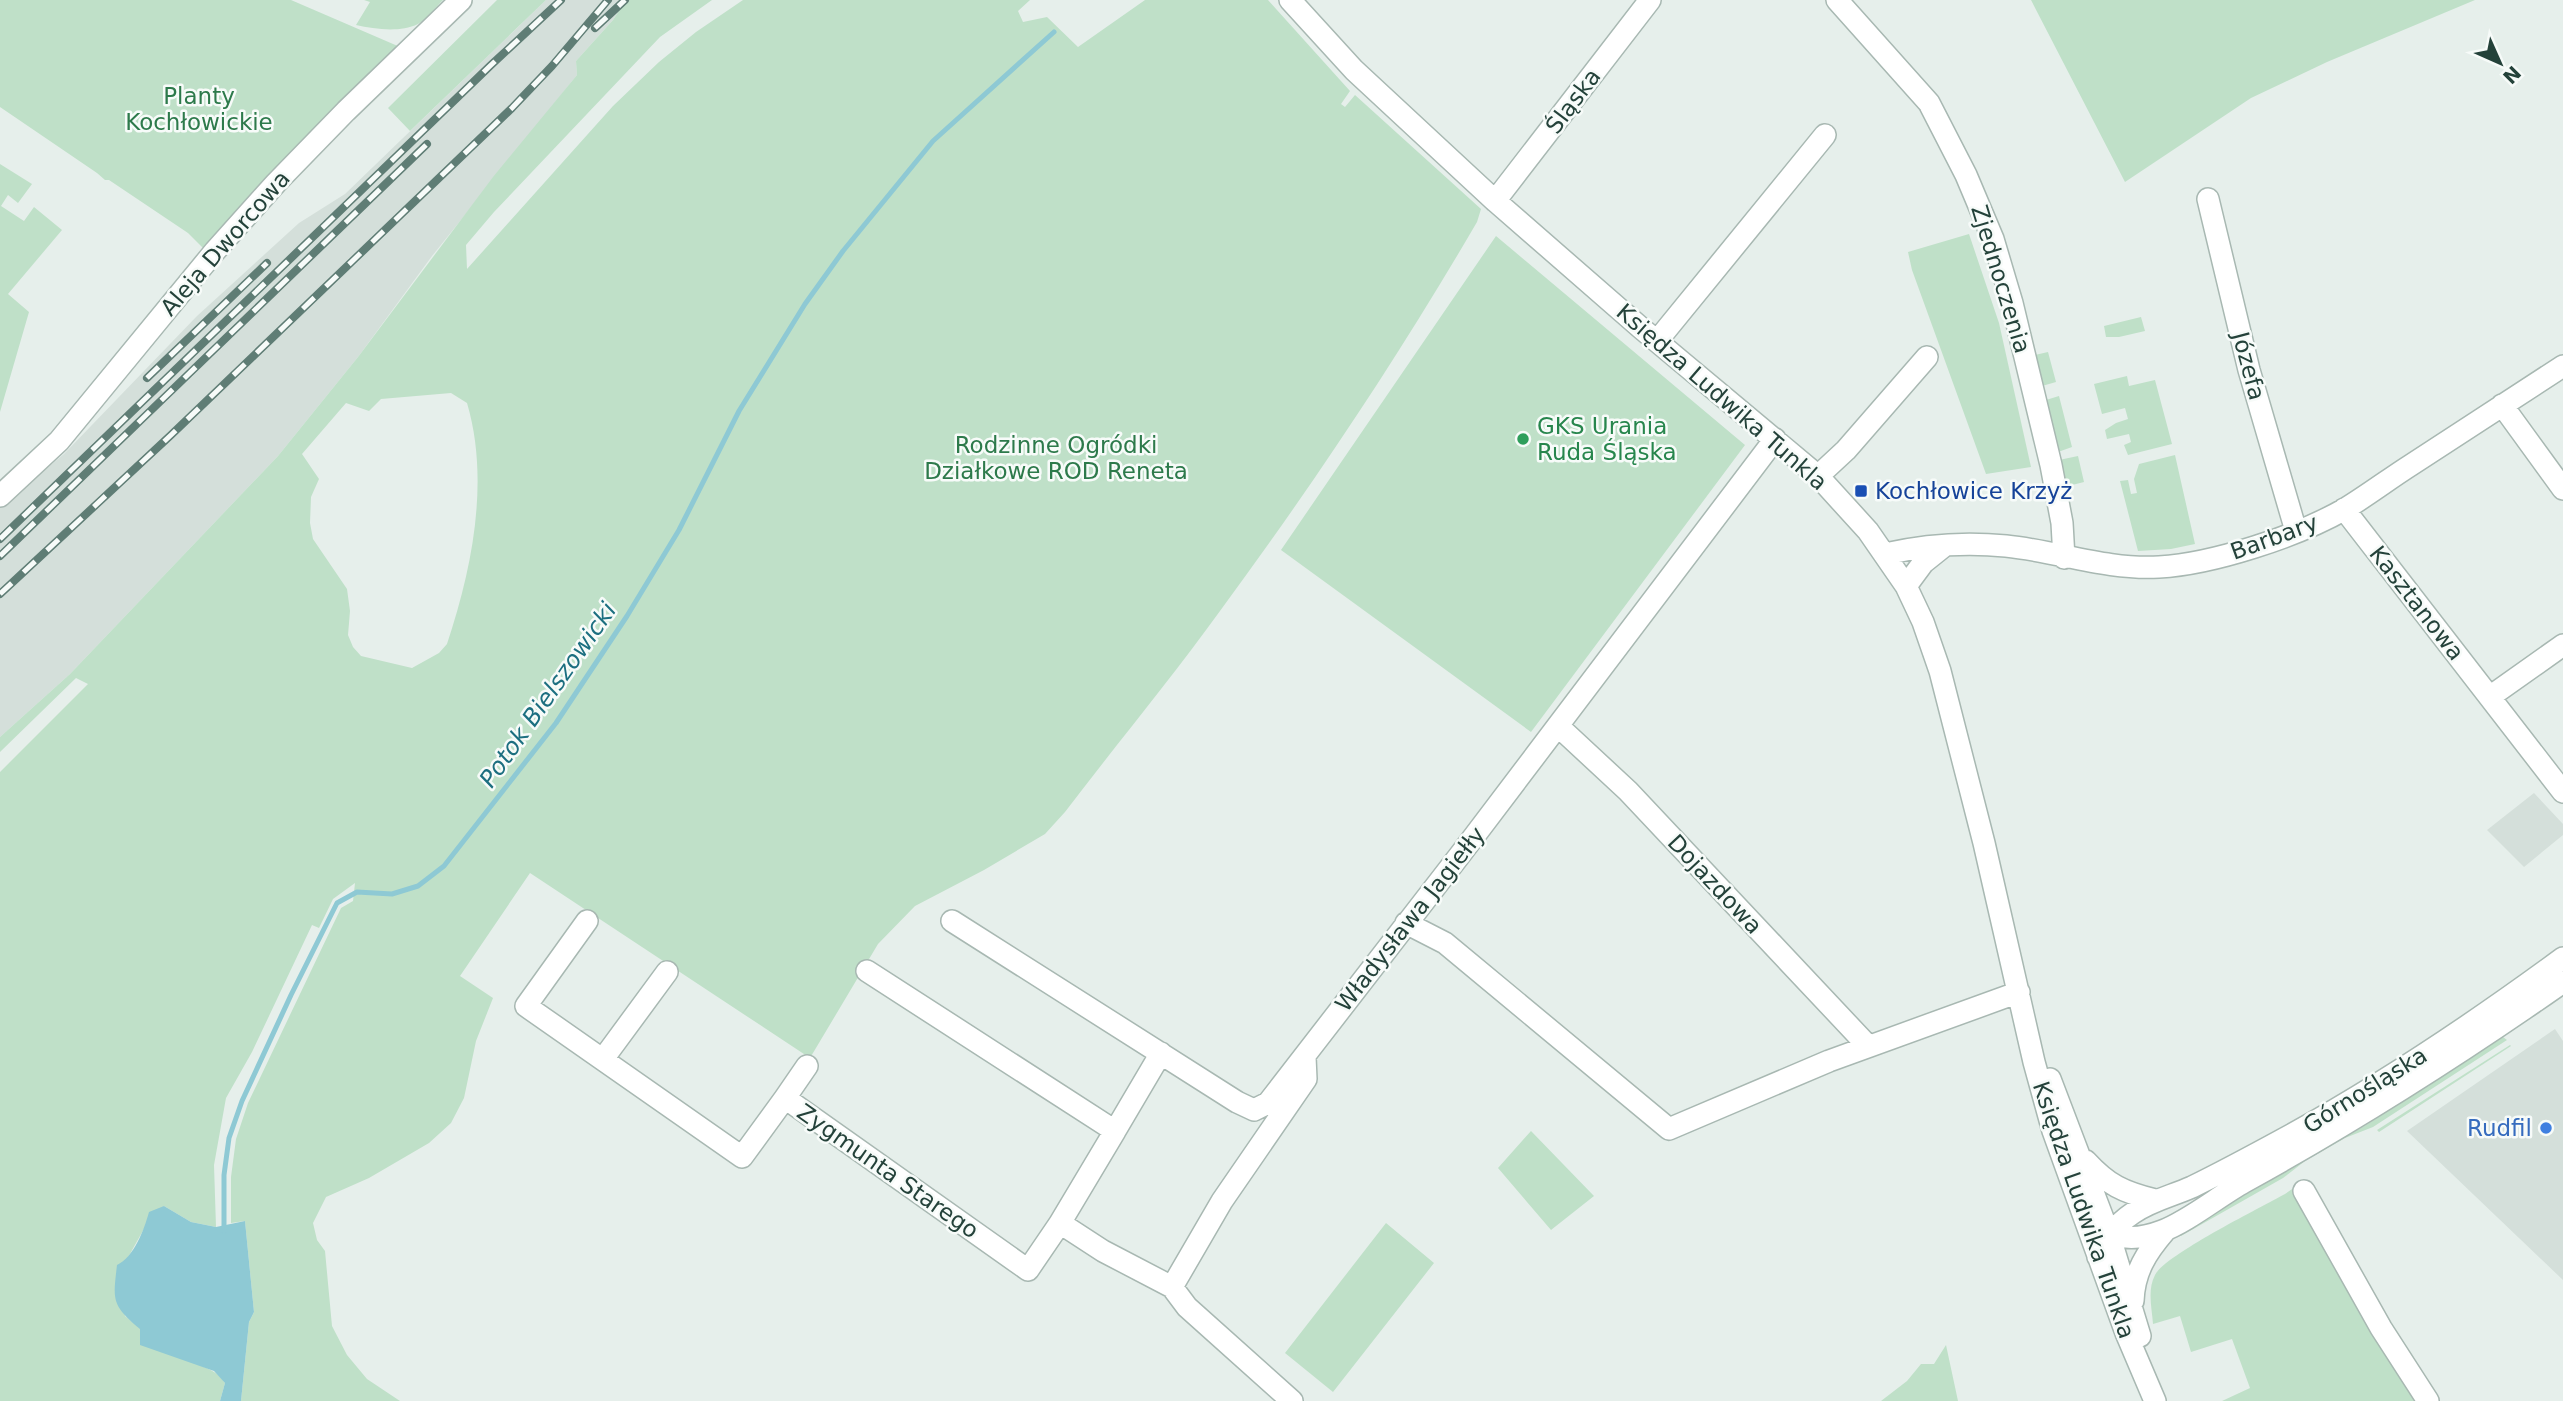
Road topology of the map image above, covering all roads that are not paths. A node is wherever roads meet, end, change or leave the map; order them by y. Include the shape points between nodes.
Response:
1 (461, 0) edge
2 (1290, 0) edge
3 (1650, 0) edge
4 (1837, 0) edge
5 (1825, 135) dead end
6 (2208, 199) dead end
7 (1495, 201) junction
8 (1657, 341) junction
9 (1927, 357) dead end
10 (2563, 366) edge
11 (2502, 405) junction
12 (1776, 439) junction
13 (1818, 476) junction
14 (2563, 489) edge
15 (0, 496) edge
16 (2344, 509) junction
17 (2296, 531) junction
18 (1943, 547) junction
19 (1885, 554) junction
20 (2064, 558) junction
21 (1906, 586) junction
22 (2563, 645) edge
23 (2491, 696) junction
24 (1558, 726) junction
25 (2563, 792) edge
26 (587, 920) dead end
27 (952, 921) dead end
28 (1406, 923) junction
29 (2563, 958) edge
30 (867, 971) dead end
31 (667, 972) dead end
32 (2563, 982) edge
33 (2019, 992) junction
34 (2025, 1018) junction
35 (1868, 1046) junction
36 (1161, 1053) junction
37 (1305, 1057) junction
38 (603, 1059) junction
39 (807, 1066) dead end
40 (785, 1098) junction
41 (1115, 1130) junction
42 (2081, 1156) junction
43 (2304, 1191) dead end
44 (2155, 1200) junction
45 (2085, 1219) junction
46 (1060, 1223) junction
47 (2165, 1231) junction
48 (2109, 1234) junction
49 (2098, 1257) junction
50 (1172, 1287) junction
51 (2132, 1307) junction
52 (2155, 1400) edge
53 (1292, 1401) edge
54 (2428, 1401) edge

1 - 15 street, Aleja Dworcowa via 276,183 59,441
2 - 7 street, Księdza Ludwika Tunkla via 1354,70
3 - 7 street, Śląska
4 - 20 street, Zjednoczenia via 1929,103 1993,239 2051,465
5 - 8 street
6 - 17 street, Józefa via 2249,370
7 - 8 street, Księdza Ludwika Tunkla
8 - 12 street, Księdza Ludwika Tunkla
9 - 13 street
10 - 11 street, Barbary
11 - 14 street
11 - 16 street, Barbary
12 - 13 street, Księdza Ludwika Tunkla
12 - 24 street, Władysława Jagiełły
13 - 19 street, Księdza Ludwika Tunkla
16 - 17 street, Barbary
16 - 23 street, Kasztanowa
17 - 20 street, Barbary via 2230,555 2180,565 2124,567
18 - 19 street, Barbary
18 - 20 street, Barbary via 2008,546
18 - 21 street
19 - 21 street, Księdza Ludwika Tunkla
21 - 33 street, Księdza Ludwika Tunkla via 1940,671
22 - 23 street
23 - 25 street, Kasztanowa
24 - 28 street, Władysława Jagiełły
24 - 35 street, Dojazdowa via 1628,791
26 - 38 street, Zygmunta Starego via 526,1006
27 - 36 street, Władysława Jagiełły
28 - 35 street via 1445,943 1669,1129
28 - 37 street, Władysława Jagiełły
29 - 44 street, Górnośląska via 2339,1107 2211,1178
30 - 41 street
31 - 38 street
32 - 47 street, Górnośląska via 2395,1095
33 - 34 street, Księdza Ludwika Tunkla
33 - 35 street
34 - 42 street, Księdza Ludwika Tunkla
34 - 45 street, Księdza Ludwika Tunkla via 2042,1098
36 - 37 street, Władysława Jagiełły via 1254,1110 1268,1102
36 - 41 street
37 - 50 street via 1306,1079 1222,1201
38 - 40 street, Zygmunta Starego via 742,1157
39 - 40 street
40 - 46 street, Zygmunta Starego via 1028,1270
41 - 46 street
42 - 44 street via 2121,1190
42 - 48 street, Księdza Ludwika Tunkla
43 - 54 street
44 - 48 street, Górnośląska via 2122,1220
45 - 48 street, Górnośląska
45 - 49 street, Księdza Ludwika Tunkla
46 - 50 street
47 - 48 street, Górnośląska via 2136,1238
47 - 51 street, Górnośląska via 2140,1264
48 - 49 street, Górnośląska
48 - 51 street, Księdza Ludwika Tunkla
49 - 52 street, Księdza Ludwika Tunkla
50 - 53 street via 1187,1307
51 - 52 street, Księdza Ludwika Tunkla

